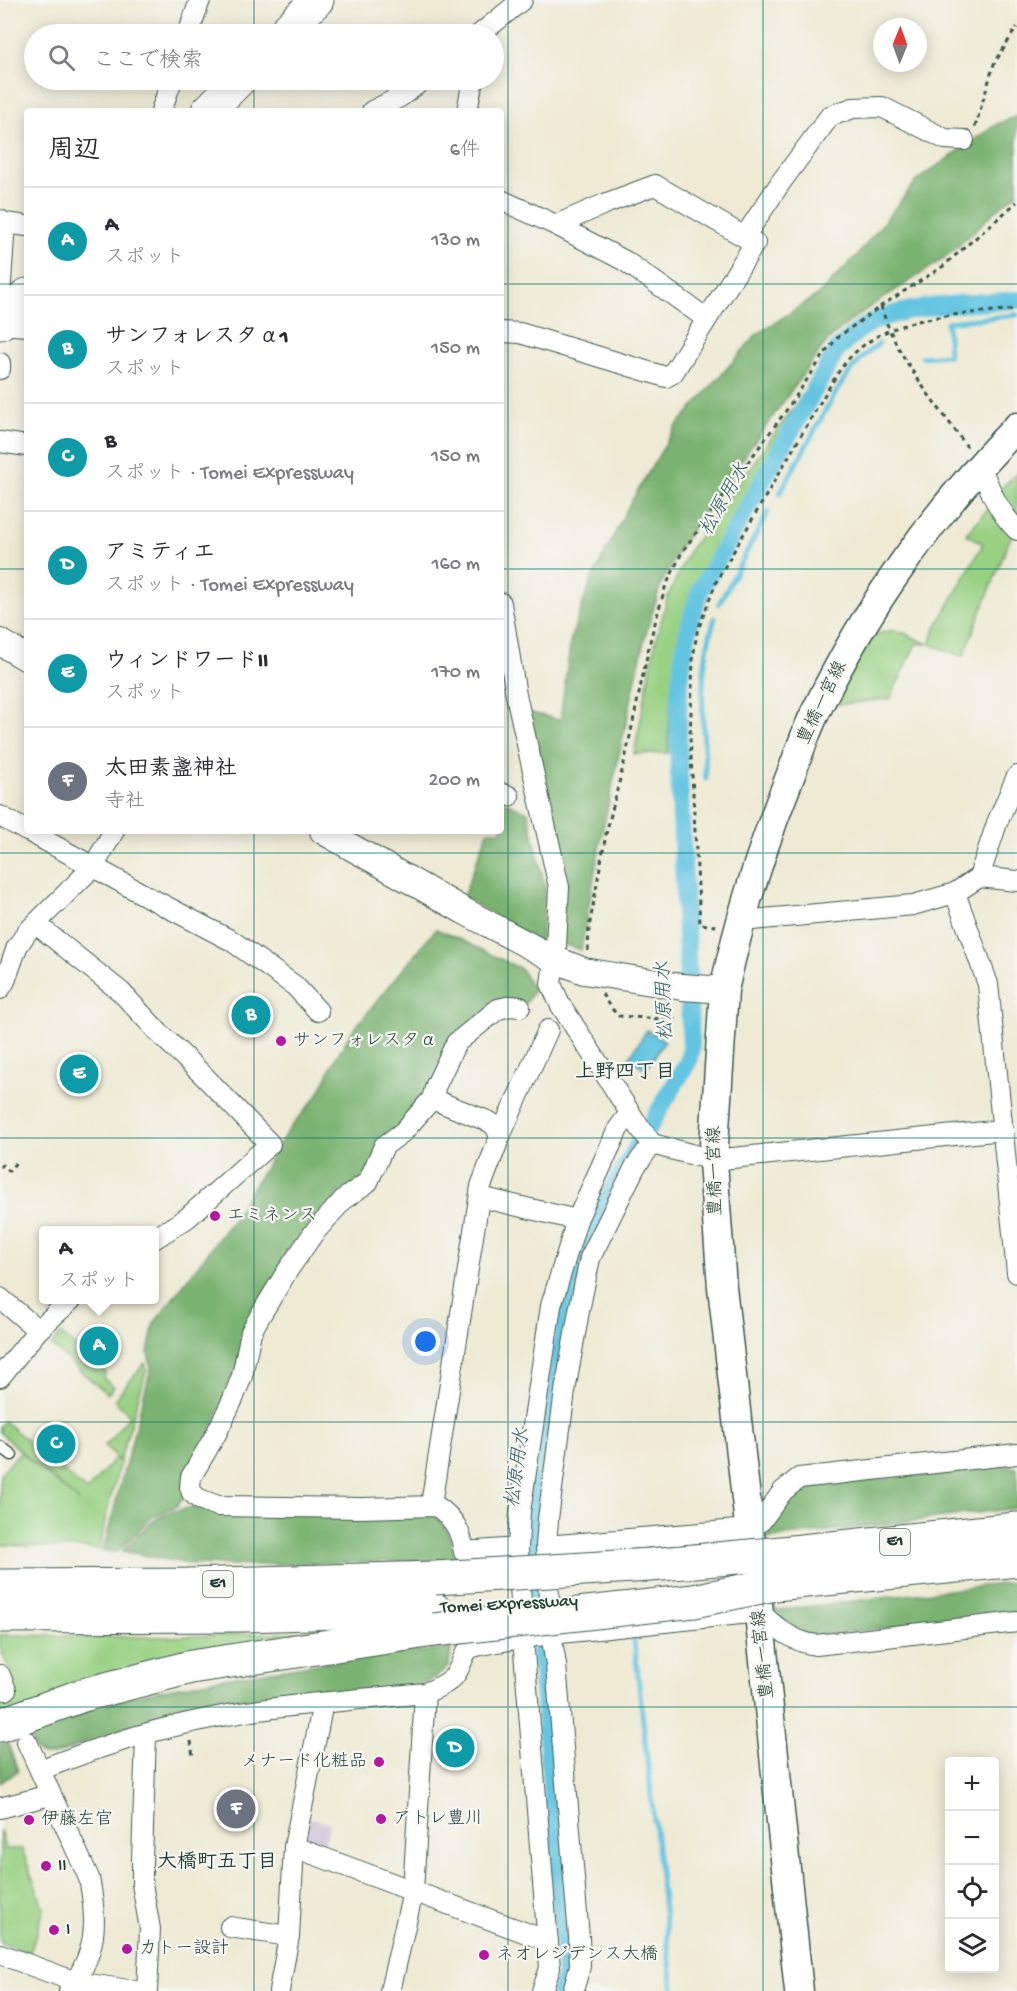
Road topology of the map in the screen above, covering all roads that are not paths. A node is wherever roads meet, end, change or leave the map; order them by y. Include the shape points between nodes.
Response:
1 (200, 0) edge
2 (317, 0) edge
3 (522, 0) edge
4 (192, 24) edge
5 (293, 24) edge
6 (492, 24) edge
7 (168, 90) edge
8 (229, 90) edge
9 (409, 90) edge
10 (471, 90) edge
11 (161, 108) edge
12 (211, 108) edge
13 (378, 108) edge
14 (468, 108) edge
15 (964, 140) road end
16 (504, 201) edge
17 (3, 221) edge
18 (24, 225) edge
19 (556, 225) junction
20 (745, 236) junction
21 (0, 296) edge
22 (24, 298) edge
23 (707, 319) junction
24 (0, 323) edge
25 (24, 326) edge
26 (504, 332) edge
27 (0, 363) edge
28 (0, 369) edge
29 (1017, 428) edge
30 (0, 442) edge
31 (24, 446) edge
32 (980, 465) junction
33 (1017, 530) edge
34 (504, 635) edge
35 (0, 642) edge
36 (24, 656) edge
37 (510, 699) edge
38 (1017, 776) edge
39 (0, 816) edge
40 (24, 829) edge
41 (32, 834) edge
42 (112, 834) edge
43 (328, 834) edge
44 (93, 867) junction
45 (979, 877) junction
46 (1017, 881) edge
47 (955, 893) junction
48 (742, 921) junction
49 (36, 924) junction
50 (554, 959) junction
51 (702, 988) junction
52 (0, 989) edge
53 (520, 1007) dead end
54 (318, 1011) dead end
55 (548, 1030) dead end
56 (432, 1099) junction
57 (641, 1129) junction
58 (1003, 1130) junction
59 (500, 1136) junction
60 (713, 1160) junction
61 (480, 1197) junction
62 (577, 1220) junction
63 (159, 1236) edge
64 (1017, 1273) edge
65 (0, 1298) edge
66 (66, 1304) edge
67 (38, 1330) junction
68 (0, 1377) edge
69 (0, 1446) edge
70 (1017, 1454) edge
71 (12, 1455) dead end
72 (431, 1505) junction
73 (749, 1529) junction
74 (1017, 1529) edge
75 (546, 1546) junction
76 (518, 1548) junction
77 (1017, 1560) edge
78 (774, 1569) junction
79 (0, 1586) edge
80 (434, 1606) junction
81 (759, 1612) junction
82 (0, 1616) edge
83 (1017, 1622) edge
84 (551, 1634) junction
85 (523, 1640) junction
86 (425, 1694) junction
87 (323, 1704) junction
88 (14, 1734) edge
89 (146, 1734) junction
90 (40, 1770) junction
91 (50, 1796) junction
92 (0, 1808) edge
93 (294, 1847) junction
94 (413, 1892) junction
95 (230, 1927) dead end
96 (289, 1936) junction
97 (549, 1941) junction
98 (0, 1954) edge
99 (72, 1986) edge
100 (135, 1991) edge
101 (147, 1991) edge
102 (279, 1991) edge
103 (390, 1991) edge
104 (542, 1991) edge
105 (573, 1991) edge
106 (799, 1991) edge

1 - 4 street
2 - 5 highway
3 - 6 street
7 - 11 street
8 - 12 highway
9 - 13 street
10 - 14 street
15 - 20 street via 945,139 882,107 853,108 830,116
16 - 19 street
17 - 18 street
17 - 21 street
19 - 20 street via 655,185
19 - 23 street via 625,261
20 - 23 street via 755,243
22 - 24 highway
23 - 26 street via 674,373 666,377 520,333
24 - 25 street
27 - 28 street
29 - 32 main road, 豊橋一宮線
30 - 31 street
32 - 33 street via 993,498
32 - 48 main road, 豊橋一宮線 via 897,570 815,711 766,837
34 - 37 street
35 - 36 street
37 - 50 street via 559,887
38 - 45 street
39 - 40 street
41 - 44 street
42 - 44 street
43 - 50 street
44 - 49 street
44 - 54 street via 232,940 296,986
45 - 46 street
45 - 47 street
47 - 48 street via 913,905
47 - 58 street via 988,984
48 - 51 main road, 豊橋一宮線
49 - 52 street via 17,947
49 - 63 street via 121,992 270,1144 187,1218
50 - 51 street via 584,971
50 - 57 street via 551,984 555,996
51 - 60 main road, 豊橋一宮線
53 - 56 street via 498,1009 456,1043
55 - 59 street
56 - 59 street via 490,1122
56 - 72 street via 403,1132 384,1146 368,1182 344,1199 286,1273 251,1332 233,1399 191,1477 190,1487 199,1498 218,1506
57 - 60 street
57 - 62 street via 618,1129
57 - 75 street via 635,1167 590,1258 565,1391
58 - 60 street
58 - 64 street
59 - 61 street
60 - 73 main road, 豊橋一宮線 via 722,1287
61 - 62 street
61 - 72 street
62 - 76 street via 551,1306
65 - 67 street
66 - 67 street
67 - 68 street
69 - 71 lane
70 - 73 street via 799,1478 783,1491 762,1521
72 - 76 street via 443,1510 456,1524 464,1552
73 - 75 street
73 - 81 main road, 豊橋一宮線
74 - 78 highway, Tomei Expressway / E1
75 - 84 street
76 - 85 street
77 - 78 highway, Tomei Expressway / E1
78 - 80 highway, Tomei Expressway / E1, bridge via 650,1565
78 - 80 highway, bridge via 694,1601
79 - 80 highway, Tomei Expressway / E1 via 187,1585
80 - 82 highway, Tomei Expressway / E1 via 243,1615
80 - 88 highway via 83,1695
81 - 83 street via 796,1640 816,1645
81 - 84 street
81 - 106 main road, 豊橋一宮線
84 - 85 street
84 - 105 street via 579,1938 580,1966
85 - 86 street via 468,1650 457,1673
85 - 97 street
86 - 87 street
86 - 94 street
87 - 89 street via 268,1709
87 - 93 street
88 - 90 street
89 - 90 street
89 - 101 street via 142,1884 150,1929
90 - 91 street
91 - 92 street
91 - 99 street via 89,1878 93,1899 93,1942
93 - 94 street
93 - 96 street
94 - 97 street
94 - 103 street
95 - 96 street
96 - 102 street
97 - 104 street via 550,1968
98 - 99 street
99 - 100 street

